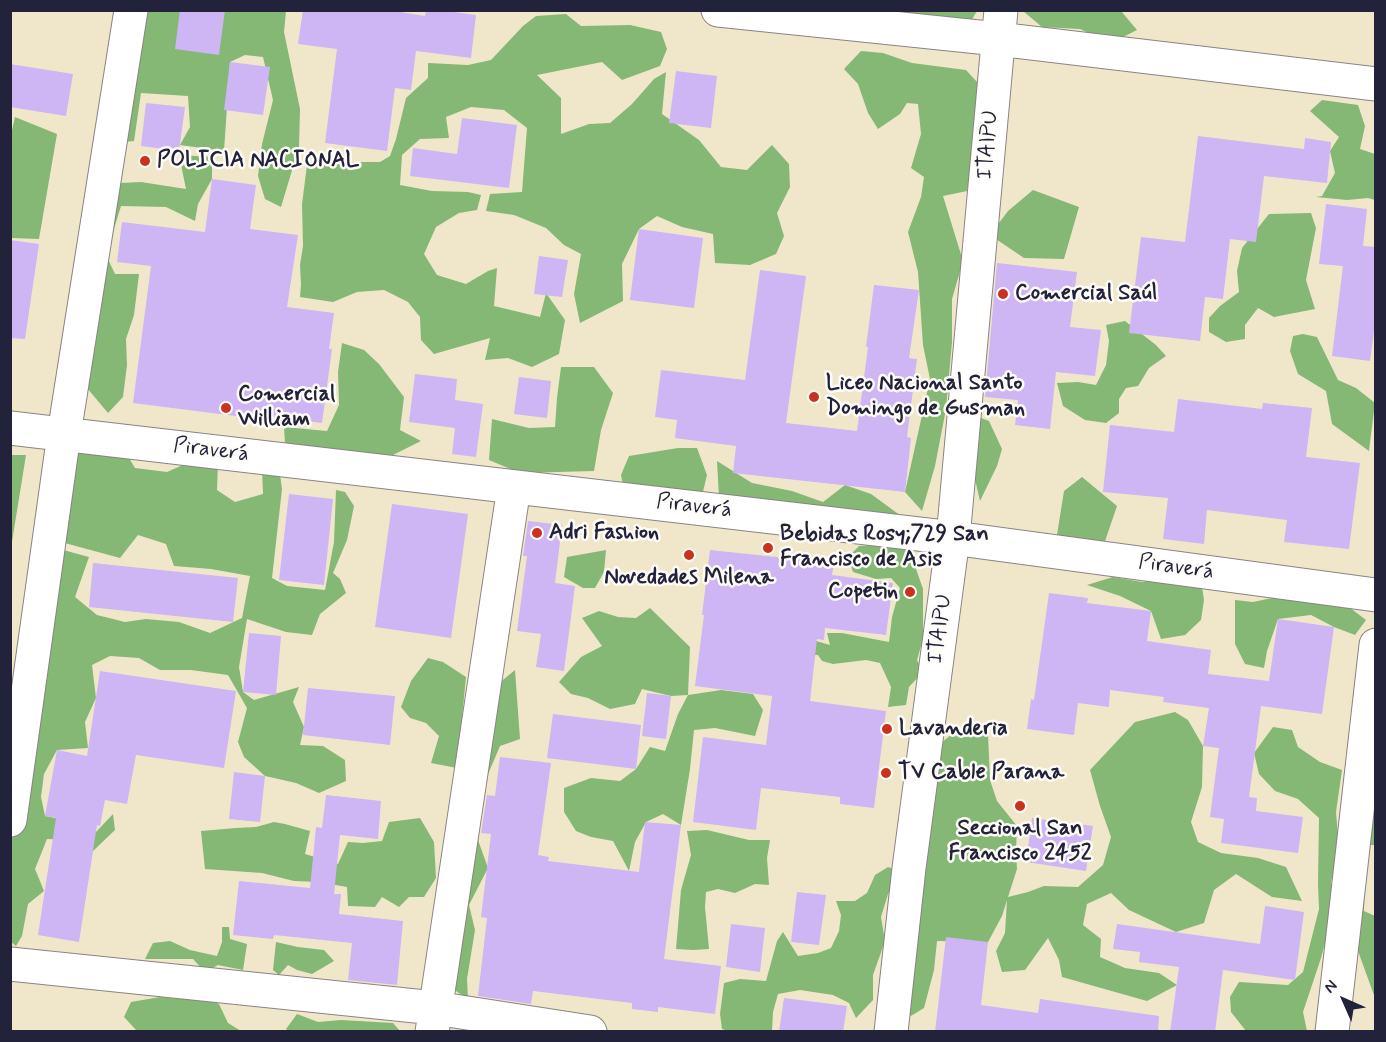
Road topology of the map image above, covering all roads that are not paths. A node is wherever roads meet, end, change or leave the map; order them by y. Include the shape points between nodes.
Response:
1 (131, 10) edge
2 (718, 10) edge
3 (999, 25) edge
4 (1376, 84) edge
5 (10, 428) edge
6 (64, 434) junction
7 (514, 487) junction
8 (953, 538) junction
9 (1376, 595) edge
10 (1376, 645) edge
11 (10, 820) edge
12 (10, 964) edge
13 (434, 1020) edge
14 (590, 1032) edge
15 (891, 1032) edge
16 (1332, 1032) edge

1 - 6 street
2 - 3 street
3 - 4 street
3 - 8 street, ITAIPU
5 - 6 street, Piraverá
6 - 7 street, Piraverá
6 - 11 street
7 - 8 street, Piraverá
7 - 13 street
8 - 9 street, Piraverá
8 - 15 street, ITAIPU
10 - 16 street
12 - 13 street
13 - 14 street

